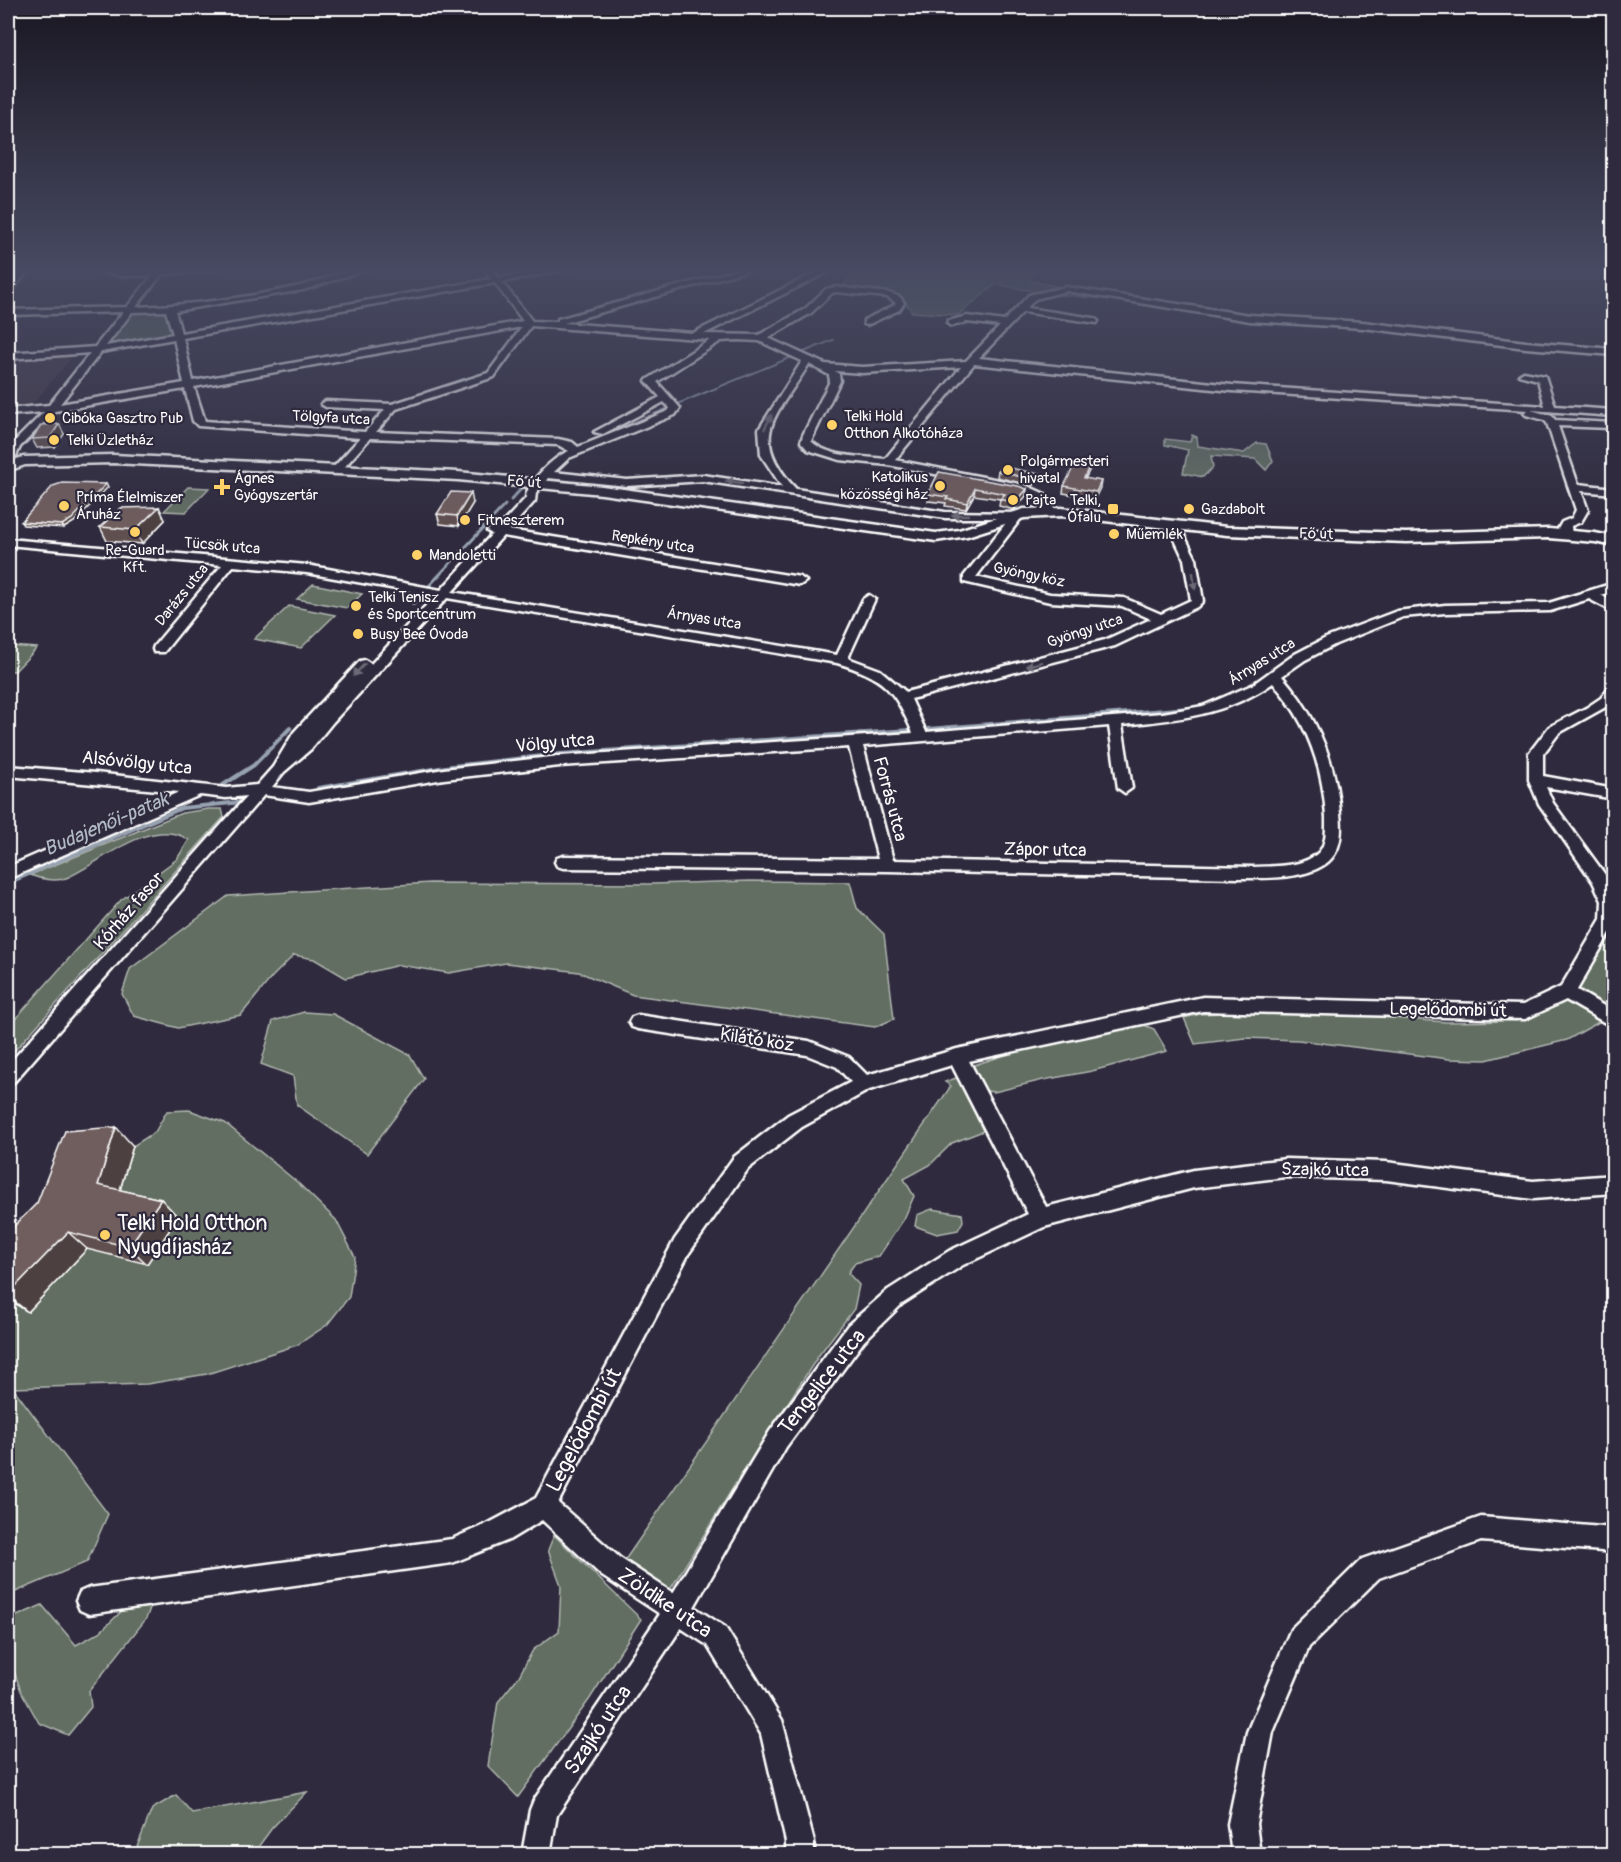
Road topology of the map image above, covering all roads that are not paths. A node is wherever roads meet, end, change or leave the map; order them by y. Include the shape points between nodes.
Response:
1 (24, 355) edge
2 (92, 355) edge
3 (182, 355) edge
4 (350, 355) edge
5 (506, 355) edge
6 (692, 355) edge
7 (796, 355) edge
8 (978, 355) edge
9 (8, 356) edge
10 (802, 359) junction
11 (971, 363) junction
12 (823, 367) junction
13 (1524, 375) dead end
14 (187, 384) junction
15 (665, 398) junction
16 (326, 404) dead end
17 (393, 407) junction
18 (50, 409) junction
19 (8, 412) edge
20 (1614, 413) edge
21 (1550, 417) junction
22 (1610, 425) dead end
23 (599, 432) dead end
24 (366, 435) junction
25 (576, 451) junction
26 (12, 459) edge
27 (888, 462) junction
28 (337, 469) junction
29 (538, 483) junction
30 (1575, 487) junction
31 (792, 490) junction
32 (1613, 490) edge
33 (1582, 510) junction
34 (1052, 513) junction
35 (1018, 515) junction
36 (1174, 527) junction
37 (494, 531) junction
38 (1566, 535) junction
39 (8, 542) edge
40 (1614, 542) edge
41 (231, 561) junction
42 (800, 581) dead end
43 (1614, 587) edge
44 (439, 593) junction
45 (1590, 594) junction
46 (869, 599) dead end
47 (1614, 608) edge
48 (1161, 619) junction
49 (159, 649) dead end
50 (841, 660) junction
51 (1274, 676) junction
52 (1614, 690) edge
53 (903, 697) junction
54 (1115, 722) junction
55 (921, 736) junction
56 (855, 742) junction
57 (8, 771) edge
58 (1536, 780) junction
59 (1125, 788) dead end
60 (201, 789) junction
61 (261, 790) junction
62 (1614, 794) edge
63 (563, 862) dead end
64 (887, 866) junction
65 (8, 873) edge
66 (1567, 992) junction
67 (1614, 1021) edge
68 (638, 1022) dead end
69 (957, 1056) junction
70 (8, 1077) edge
71 (864, 1084) junction
72 (1614, 1184) edge
73 (1041, 1218) junction
74 (544, 1506) junction
75 (1614, 1540) edge
76 (89, 1600) dead end
77 (677, 1611) junction
78 (536, 1854) edge
79 (800, 1854) edge
80 (1246, 1854) edge

1 - 9 street
2 - 18 street
3 - 14 street, Tölgyfa utca
4 - 14 street
5 - 17 street via 491,375
6 - 15 street via 651,381
7 - 10 street
8 - 11 street
10 - 12 street
31 -> 10 street via 772,467 762,440 764,429
11 - 12 street via 862,370
11 - 21 street via 990,361 1232,388 1287,398
11 - 27 street
12 - 27 street via 834,374 835,381 806,442 825,454
13 - 21 street via 1542,378
14 - 18 street
14 - 24 street, Tölgyfa utca via 202,424
15 - 23 street
15 - 25 street, Kórház fasor via 675,408 672,413
16 - 17 street
17 - 24 street
18 - 19 street
18 - 26 street via 33,432 16,446
20 - 21 street
21 - 22 street
21 - 30 street
24 - 25 street, Tölgyfa utca via 558,442
24 - 28 street
25 - 29 street, Kórház fasor via 558,460
26 - 28 main road, Fő út via 113,459
27 - 34 street via 1032,490
28 - 29 main road, Fő út
31 -> 29 street, Fő út via 703,478
29 - 35 main road, Fő út via 936,537 965,534
29 - 37 street, Kórház fasor
30 - 32 street
30 - 33 street
35 -> 31 street, Fő út via 945,515
32 - 33 street
33 - 38 street via 1577,520 1566,524
34 - 35 main road, Fő út
34 - 36 main road, Fő út
35 - 48 street, Gyöngy köz via 968,579 1050,598 1124,602
36 - 38 main road, Fő út via 1388,537
36 -> 48 street, Gyöngy utca via 1190,559 1197,601
37 - 42 street, Repkény utca
37 - 44 street, Kórház fasor
38 - 40 main road, Fő út
39 - 41 street, Tücsök utca
41 - 44 street, Tücsök utca via 307,569
41 - 49 street, Darázs utca
43 - 45 street, Árnyas utca
44 - 50 street, Árnyas utca
44 - 61 street, Kórház fasor via 322,718 298,735 279,769
45 - 47 street
45 - 51 street, Árnyas utca via 1550,607 1401,614 1331,641
46 - 50 street
48 -> 53 street, Gyöngy utca via 1110,643
50 - 53 street, Árnyas utca via 871,669
51 - 54 street, Árnyas utca via 1241,696 1206,710
51 - 64 street, Zápor utca via 1309,722 1327,767 1334,815 1331,848 1310,865 1268,871
52 - 58 street via 1599,706 1554,730 1536,753
53 - 55 street, Árnyas utca
54 - 55 street, Árnyas utca
54 - 59 street
55 - 56 street, Árnyas utca
56 - 61 street, Völgy utca via 560,761 444,774 309,797
56 - 64 street, Forrás utca
57 - 60 street, Alsóvölgy utca
58 - 62 street
58 - 66 street via 1546,804 1600,880 1610,901 1609,919
60 - 61 street, Alsóvölgy utca via 226,793
60 - 65 street
61 - 70 street, Kórház fasor
63 - 64 street, Zápor utca
66 - 67 street
66 - 69 street, Legelődombi út via 1525,1012 1203,1004
68 - 71 street, Kilátó köz via 809,1048 843,1062
69 - 71 street, Legelődombi út
69 - 73 street
71 - 74 street, Legelődombi út via 795,1121 741,1163 682,1246
72 - 73 street, Szajkó utca via 1533,1190 1386,1171 1286,1168 1194,1179
73 - 77 street, Tengelice utca via 956,1258 895,1297 856,1333 778,1439
74 - 76 street, Legelődombi út via 500,1531 452,1551
74 - 77 street, Zöldike utca via 611,1567
75 - 80 street via 1481,1529 1371,1568 1300,1638 1260,1732 1242,1824
77 - 78 street, Szajkó utca via 544,1810
77 - 79 street, Zöldike utca via 716,1636 774,1729

